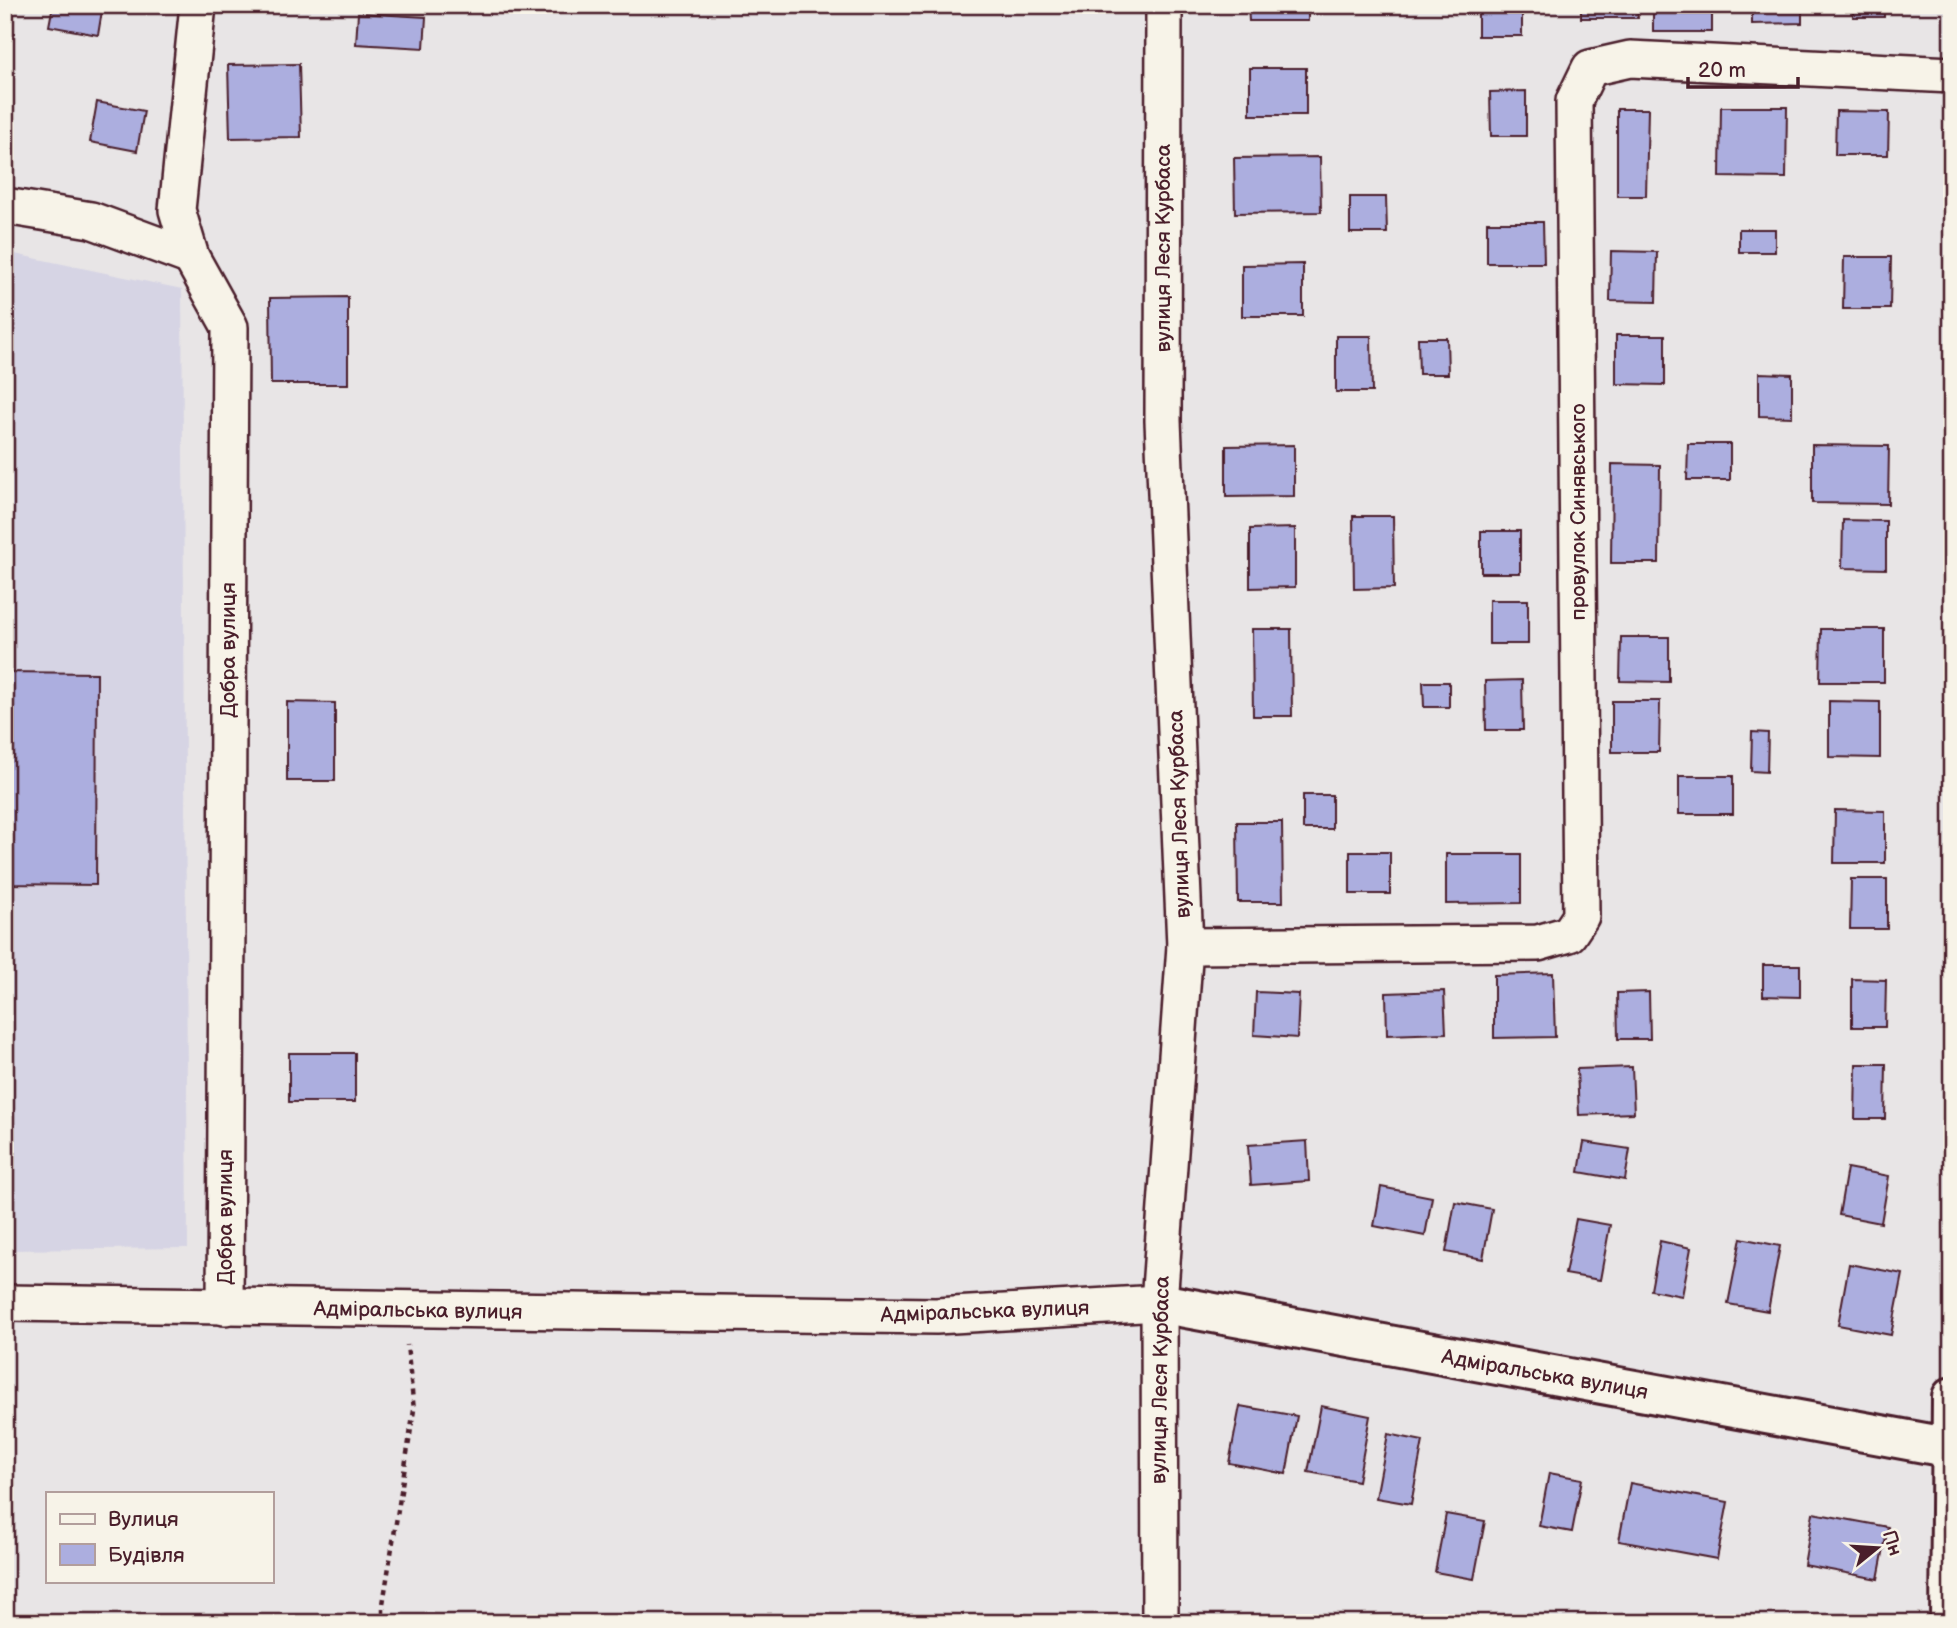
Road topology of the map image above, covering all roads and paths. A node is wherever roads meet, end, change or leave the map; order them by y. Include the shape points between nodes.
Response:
1 (198, 5) edge
2 (1164, 5) edge
3 (1952, 75) edge
4 (5, 206) edge
5 (191, 257) junction
6 (1185, 946) junction
7 (5, 1303) edge
8 (1159, 1303) junction
9 (225, 1307) junction
10 (404, 1309) junction
11 (1952, 1397) edge
12 (1951, 1447) edge
13 (383, 1623) edge
14 (1160, 1623) edge
15 (1950, 1623) edge

1 - 5 street, Добра вулиця via 177,210
2 - 6 street, вулиця Леся Курбаса via 1163,421
3 - 6 street, провулок Синявського via 1630,59 1590,68 1574,101 1581,916 1569,934 1538,943
4 - 5 street via 91,220
5 - 9 street, Добра вулиця via 230,327
6 - 8 street, вулиця Леся Курбаса
7 - 9 street, Адміральська вулиця
8 - 10 street, Адміральська вулиця via 936,1316
8 - 12 street, Адміральська вулиця
8 - 14 street, вулиця Леся Курбаса
9 - 10 street, Адміральська вулиця
10 - 13 path via 414,1410
11 - 12 street
12 - 15 street

